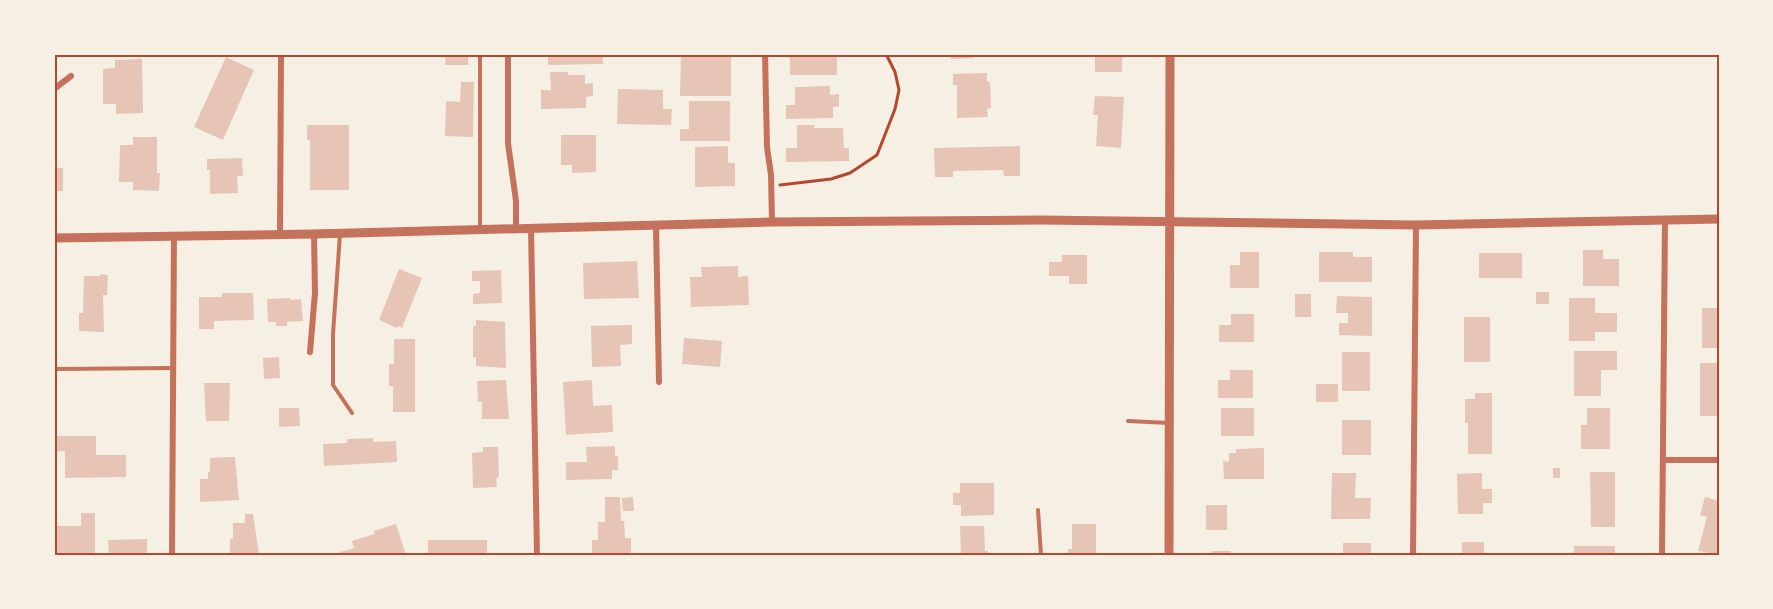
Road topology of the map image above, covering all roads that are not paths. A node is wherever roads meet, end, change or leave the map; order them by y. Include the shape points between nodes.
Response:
1 (280, 54) edge
2 (480, 54) edge
3 (508, 54) edge
4 (765, 54) edge
5 (1170, 54) edge
6 (71, 76) dead end
7 (54, 89) edge
8 (1665, 219) junction
9 (1719, 219) edge
10 (1171, 221) junction
11 (772, 222) junction
12 (656, 225) junction
13 (1416, 225) junction
14 (531, 227) junction
15 (516, 228) junction
16 (480, 229) junction
17 (340, 233) junction
18 (279, 234) junction
19 (314, 234) junction
20 (174, 236) junction
21 (54, 238) edge
22 (310, 352) dead end
23 (173, 368) junction
24 (54, 369) edge
25 (659, 382) dead end
26 (352, 413) dead end
27 (1128, 422) dead end
28 (1170, 423) junction
29 (1664, 460) junction
30 (1719, 460) edge
31 (1038, 510) dead end
32 (172, 555) edge
33 (537, 555) edge
34 (1041, 555) edge
35 (1169, 555) edge
36 (1413, 555) edge
37 (1662, 555) edge

1 - 18 street
2 - 16 lane
3 - 15 street via 508,143
4 - 11 street
5 - 10 street
6 - 7 street
8 - 9 street
8 - 13 street
8 - 29 street
10 - 11 street
10 - 13 street
10 - 28 street
11 - 12 street
12 - 14 street
12 - 25 street
13 - 36 street
14 - 15 street
14 - 33 street
15 - 16 street
16 - 17 street
17 - 19 street
17 - 26 lane via 333,385
18 - 19 street
18 - 20 street
19 - 22 street
20 - 21 street
20 - 23 street
23 - 24 lane
23 - 32 street
27 - 28 lane
28 - 35 street
29 - 30 street
29 - 37 street
31 - 34 lane

